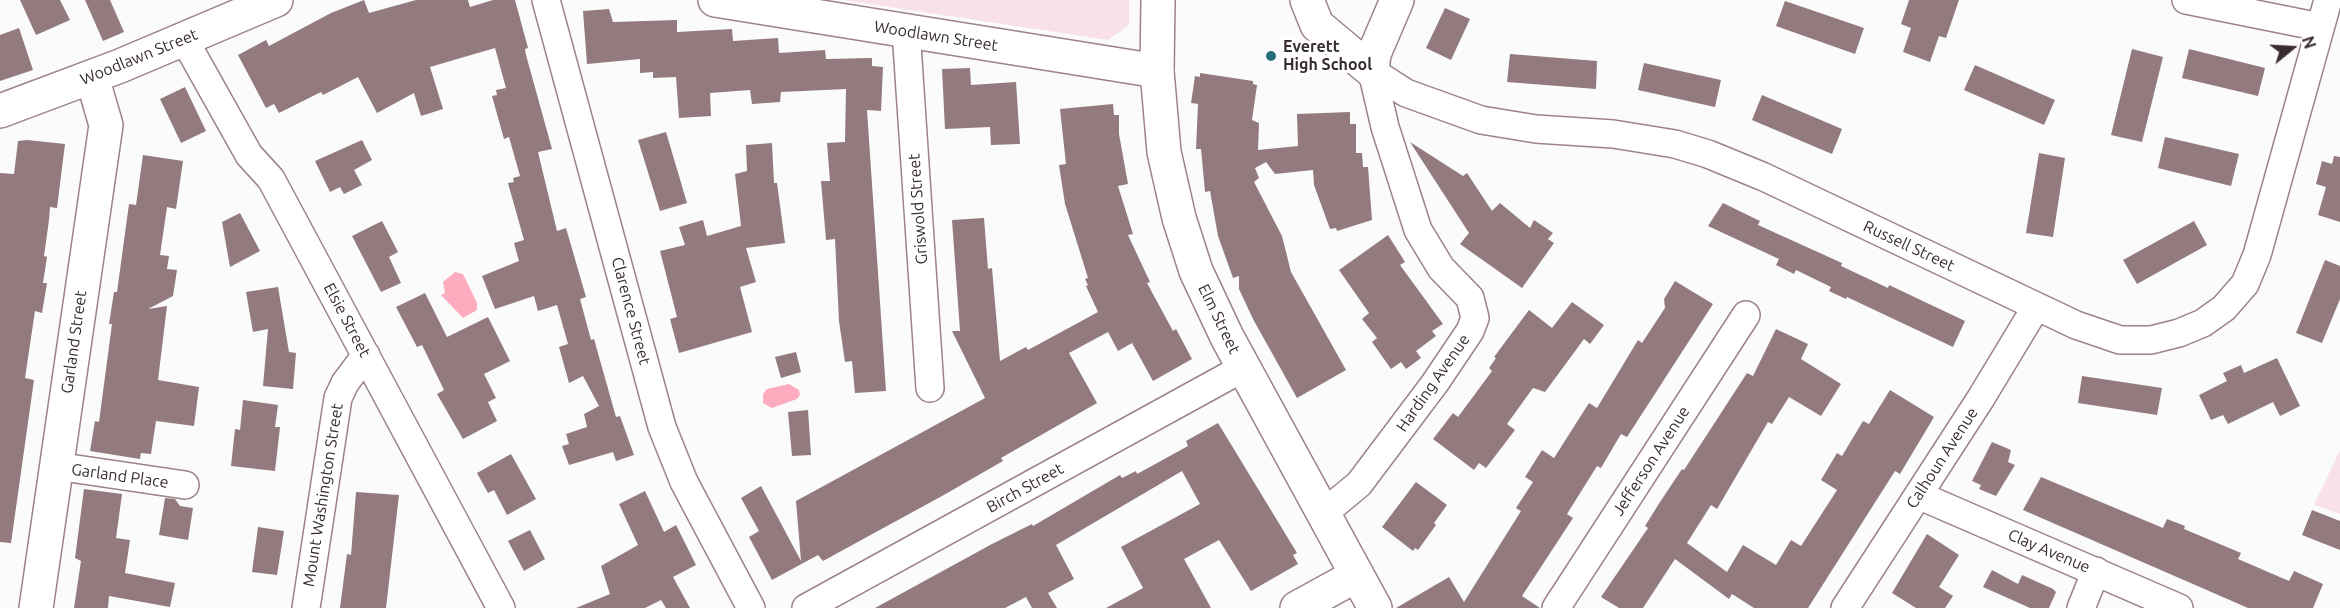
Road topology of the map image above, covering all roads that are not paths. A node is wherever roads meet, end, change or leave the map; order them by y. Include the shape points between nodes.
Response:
1 (276, 0) edge
2 (546, 0) edge
3 (715, 0) edge
4 (1158, 0) edge
5 (1307, 0) edge
6 (1397, 0) edge
7 (2186, 0) edge
8 (2328, 0) edge
9 (2320, 27) junction
10 (906, 30) junction
11 (184, 39) junction
12 (1157, 71) junction
13 (1372, 71) junction
14 (92, 77) junction
15 (0, 111) edge
16 (2036, 307) junction
17 (1746, 315) dead end
18 (366, 355) junction
19 (1243, 368) junction
20 (930, 388) dead end
21 (56, 466) junction
22 (185, 485) dead end
23 (1918, 495) junction
24 (1324, 513) junction
25 (2096, 572) junction
26 (1357, 574) junction
27 (36, 608) edge
28 (306, 608) edge
29 (501, 608) edge
30 (751, 608) edge
31 (806, 608) edge
32 (1297, 608) edge
33 (1375, 608) edge
34 (1557, 608) edge
35 (1845, 608) edge
36 (2080, 608) edge
37 (2179, 608) edge

1 - 11 street, Woodlawn Street
2 - 30 street, Clarence Street via 662,428 684,482
3 - 10 street, Woodlawn Street
4 - 12 street, Elm Street
5 - 13 street, Russell Street via 1317,25
6 - 13 street
7 - 9 street
8 - 9 street, Russell Street
9 - 16 street, Russell Street via 2257,255 2245,284 2224,308 2179,333 2151,340 2120,340
10 - 12 street, Woodlawn Street
10 - 20 street, Griswold Street
11 - 14 street, Woodlawn Street
11 - 18 street, Elsie Street via 249,155 271,179
12 - 19 street, Elm Street via 1164,152 1179,218 1206,295
13 - 16 street, Russell Street via 1406,93 1481,120 1536,129 1613,134 1725,160
13 - 24 street, Harding Avenue via 1385,127 1418,230 1441,268 1470,298 1475,318 1435,383 1366,476
14 - 15 street, Woodlawn Street
14 - 21 street, Garland Street via 106,125
16 - 23 street, Calhoun Avenue
17 - 34 street, Jefferson Avenue
18 - 28 street, Mount Washington Street via 338,398
18 - 29 street, Elsie Street
19 - 24 street, Elm Street
19 - 31 street, Birch Street
21 - 22 street, Garland Place
21 - 27 street, Garland Street
23 - 25 street, Clay Avenue
23 - 35 street, Calhoun Avenue
24 - 26 street, Elm Street
25 - 36 street
25 - 37 street, Clay Avenue
26 - 32 street
26 - 33 street, Elm Street

